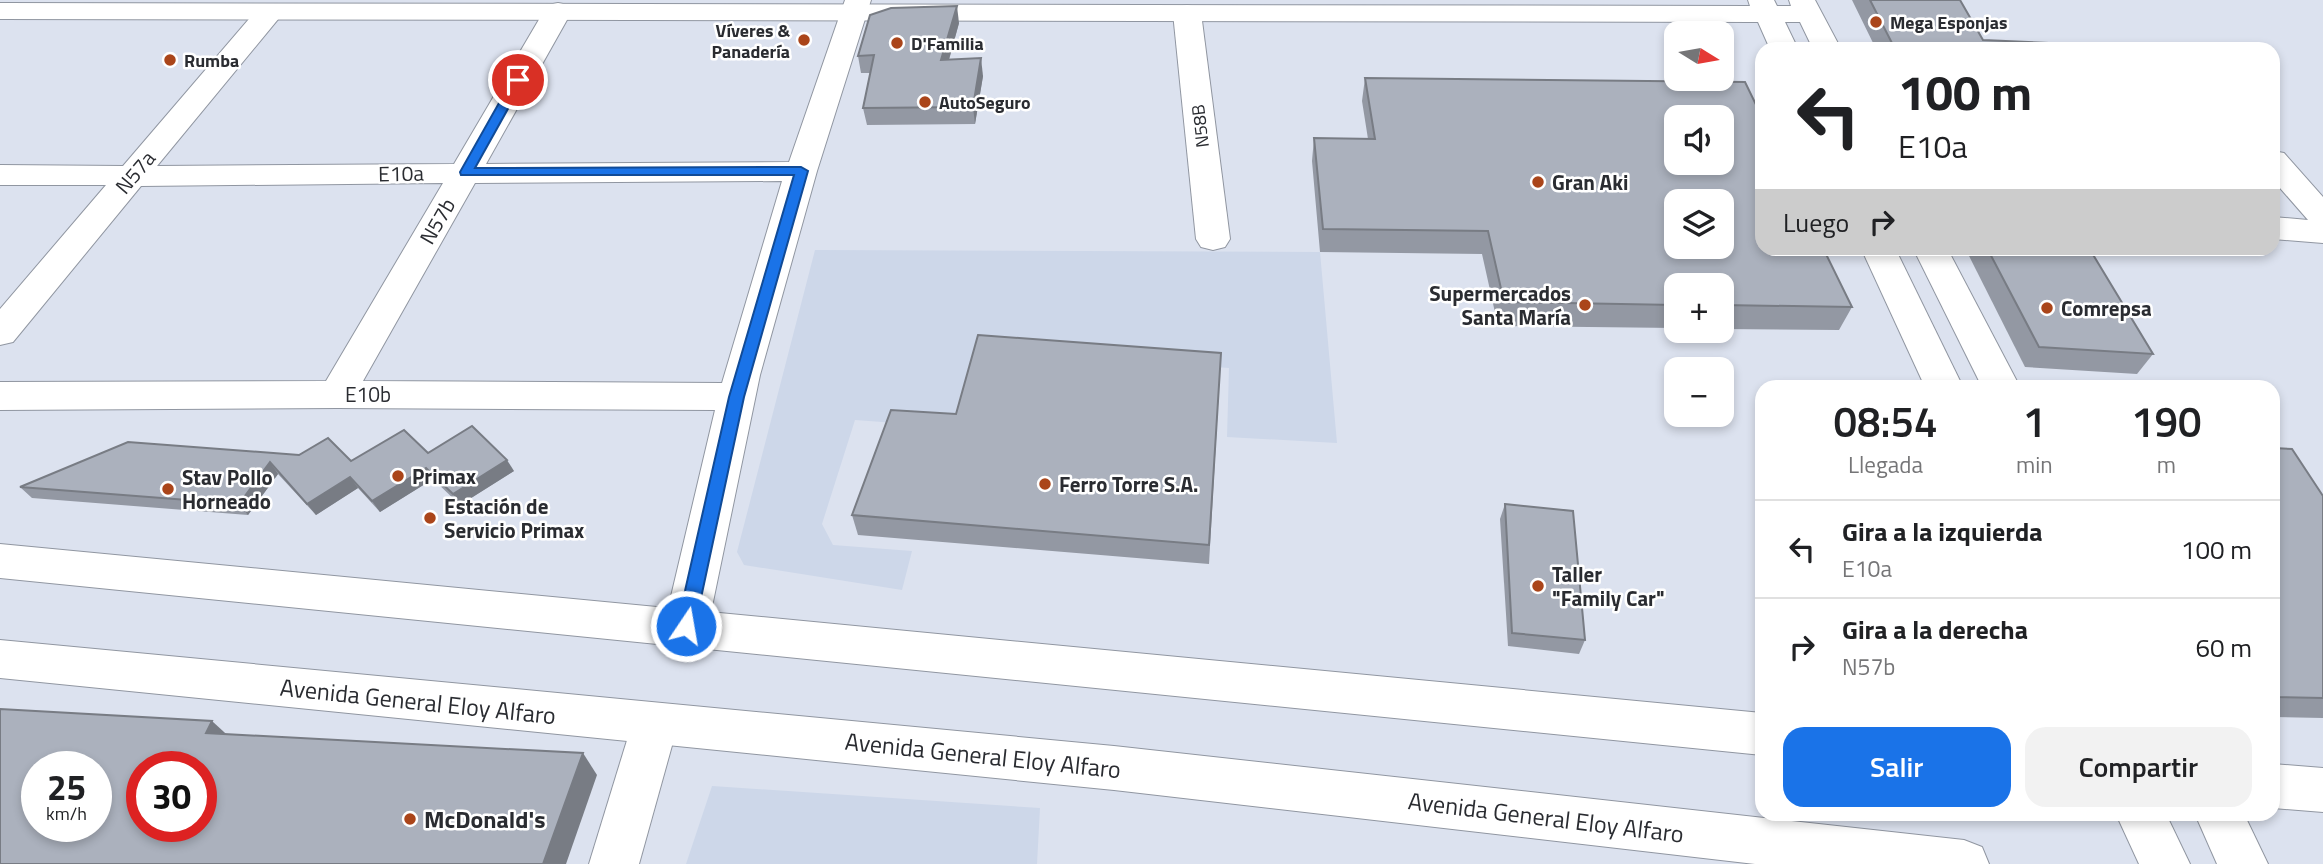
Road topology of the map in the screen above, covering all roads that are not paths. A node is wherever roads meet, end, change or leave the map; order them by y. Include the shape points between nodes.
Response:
1 (856, 6) edge
2 (1764, 7) edge
3 (1806, 7) edge
4 (0, 11) edge
5 (558, 11) junction
6 (270, 12) junction
7 (1187, 13) junction
8 (1781, 42) edge
9 (1824, 42) edge
10 (2280, 168) edge
11 (801, 171) junction
12 (466, 172) junction
13 (0, 175) edge
14 (131, 176) junction
15 (2323, 217) edge
16 (2280, 229) edge
17 (2323, 232) edge
18 (1213, 239) dead end
19 (1882, 256) edge
20 (1934, 256) edge
21 (0, 333) edge
22 (1941, 380) edge
23 (1997, 380) edge
24 (337, 394) junction
25 (0, 397) edge
26 (737, 397) junction
27 (0, 561) edge
28 (686, 626) junction
29 (0, 659) edge
30 (654, 724) junction
31 (1755, 733) edge
32 (2280, 787) edge
33 (2323, 790) edge
34 (2144, 821) edge
35 (2222, 821) edge
36 (614, 864) edge
37 (1964, 864) edge
38 (2165, 864) edge
39 (2243, 864) edge

1 - 5 street
1 - 7 street
1 - 11 street
2 - 3 street
2 - 7 street
2 - 8 street
3 - 9 street
4 - 6 street
5 - 6 street
5 - 12 street, N57b
6 - 14 street, N57a
7 - 18 street, N58B
10 - 15 street
11 - 12 street, E10a
11 - 26 street
12 - 14 street, E10a
12 - 24 street, N57b
13 - 14 street, E10a
14 - 21 street, N57a
16 - 17 street
19 - 22 street
20 - 23 street
24 - 25 street, E10b
24 - 26 street, E10b
26 - 28 street
27 - 28 street
28 - 31 street
29 - 30 street, Avenida General Eloy Alfaro
30 - 36 street
30 - 37 street, Avenida General Eloy Alfaro via 1114,768
32 - 33 street
34 - 38 street
35 - 39 street

